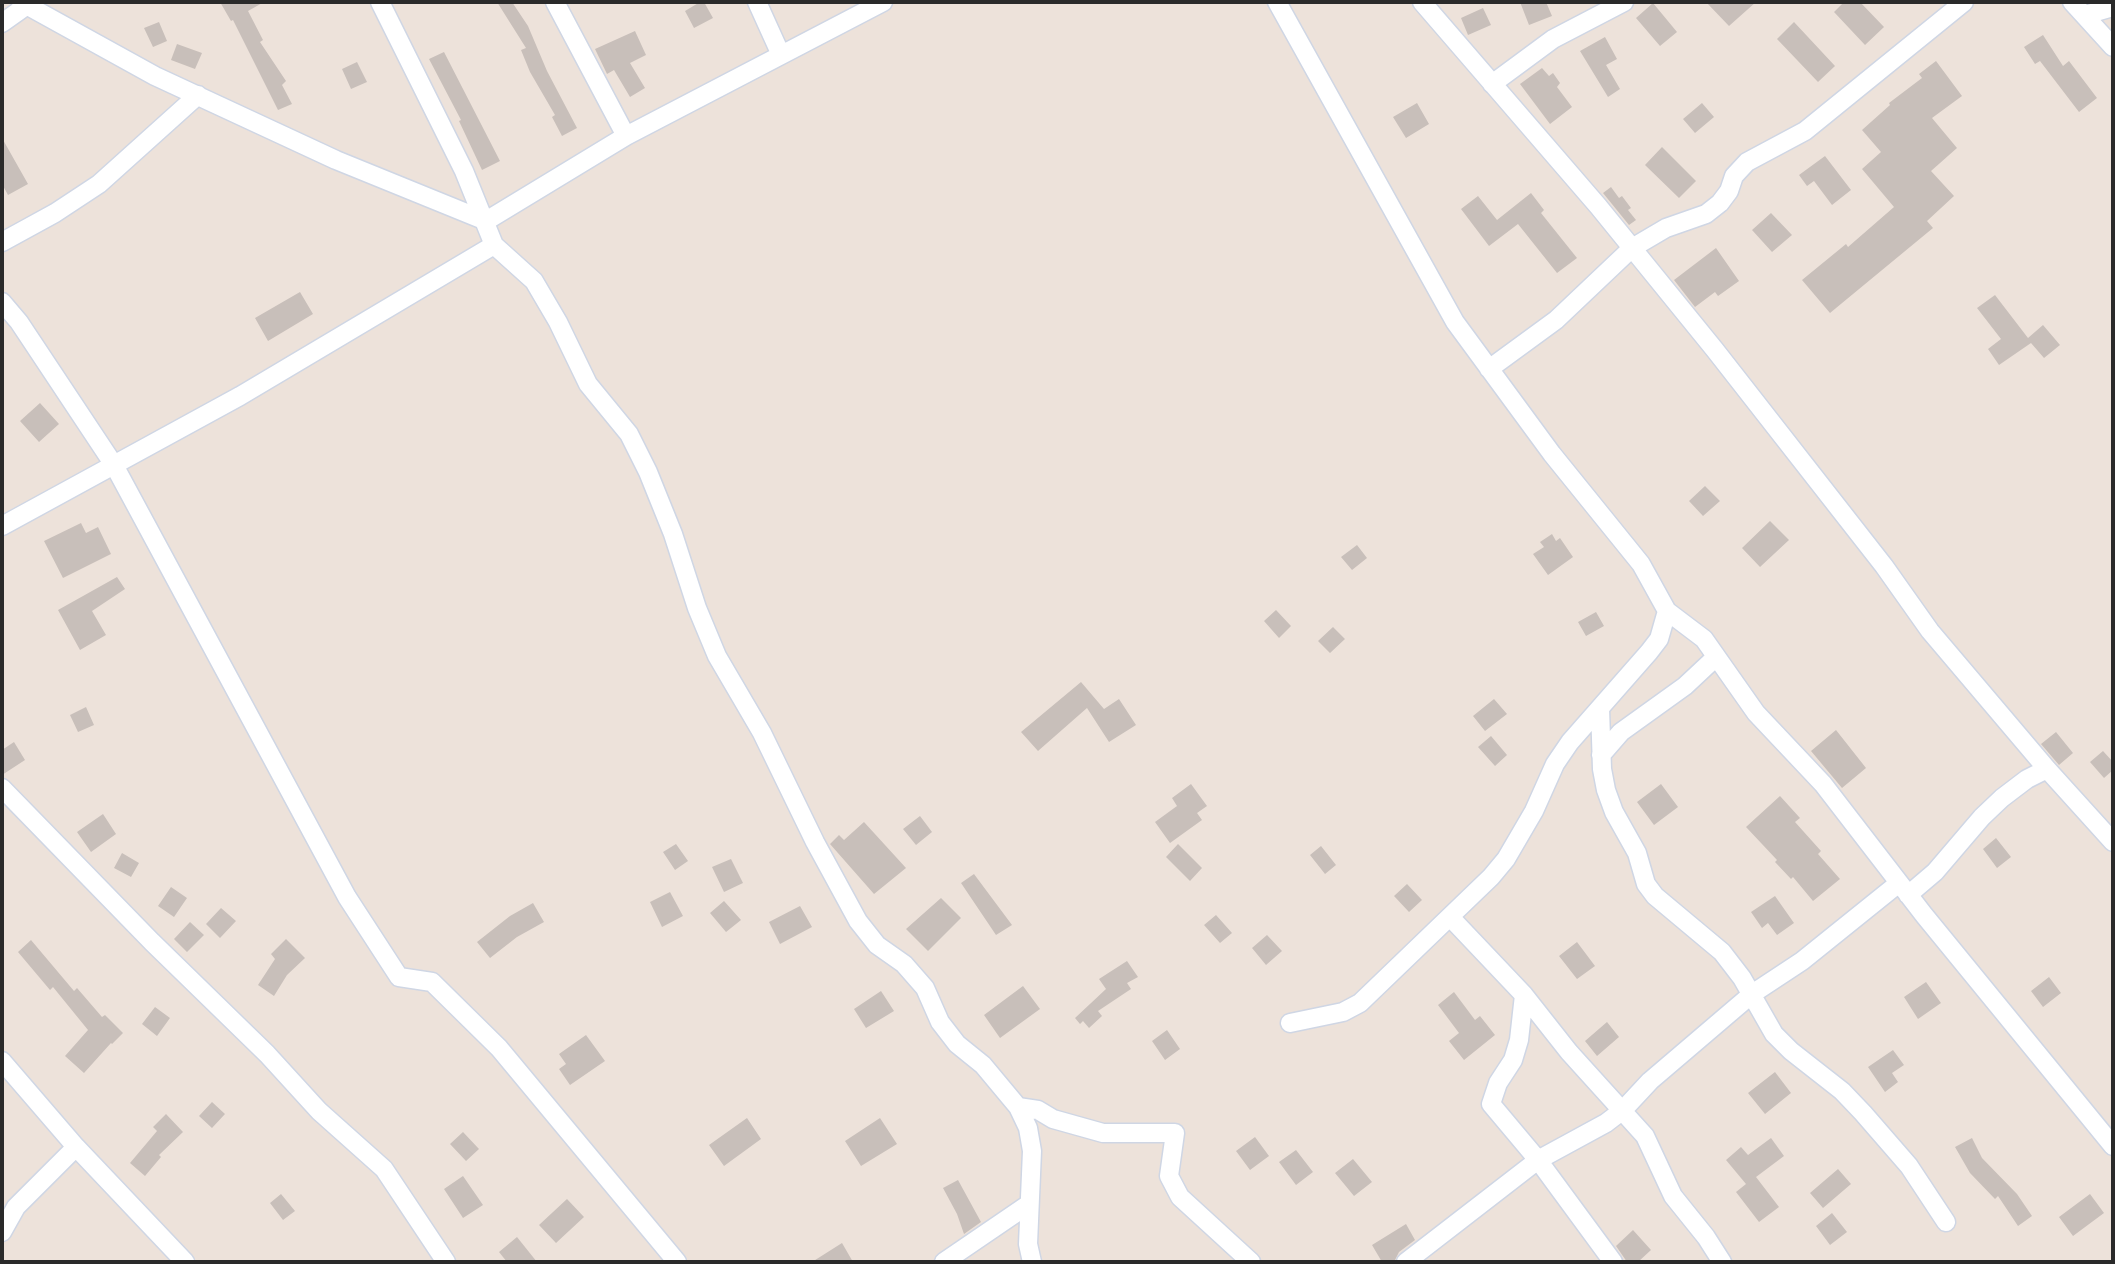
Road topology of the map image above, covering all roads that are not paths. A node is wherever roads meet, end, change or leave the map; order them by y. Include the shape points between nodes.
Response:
1 (380, 2) edge
2 (555, 2) edge
3 (757, 2) edge
4 (883, 2) edge
5 (1277, 2) edge
6 (1422, 2) edge
7 (1624, 2) edge
8 (1964, 2) edge
9 (24, 4) edge
10 (2113, 7) edge
11 (2078, 8) edge
12 (2, 23) edge
13 (2113, 47) edge
14 (781, 55) junction
15 (1492, 84) junction
16 (198, 95) junction
17 (626, 136) junction
18 (486, 221) junction
19 (2, 242) edge
20 (494, 245) junction
21 (1632, 248) junction
22 (2, 302) edge
23 (1489, 369) junction
24 (114, 465) junction
25 (2, 526) edge
26 (1667, 611) junction
27 (1716, 657) junction
28 (1600, 708) junction
29 (1601, 755) junction
30 (2047, 769) junction
31 (2, 788) edge
32 (2113, 842) edge
33 (1903, 889) junction
34 (1451, 918) junction
35 (1752, 994) junction
36 (1524, 995) junction
37 (1290, 1023) dead end
38 (2, 1061) edge
39 (1018, 1107) junction
40 (1623, 1110) junction
41 (2113, 1146) edge
42 (76, 1147) junction
43 (1538, 1160) junction
44 (1029, 1204) junction
45 (1946, 1222) dead end
46 (2, 1232) edge
47 (185, 1262) edge
48 (446, 1262) edge
49 (677, 1262) edge
50 (944, 1262) edge
51 (1032, 1262) edge
52 (1251, 1262) edge
53 (1406, 1262) edge
54 (1613, 1262) edge
55 (1722, 1262) edge

1 - 18 street
2 - 17 street
3 - 14 street
4 - 14 street
5 - 23 street via 1455,322
6 - 15 street
7 - 15 street via 1553,39
8 - 21 street via 1805,131 1747,162 1720,203 1706,214
9 - 12 street
9 - 16 street
10 - 11 street
11 - 13 street
14 - 17 street
15 - 21 street
16 - 18 street via 336,160
16 - 19 street via 99,184
17 - 18 street
18 - 20 street
20 - 24 street
20 - 39 street via 534,281 588,384 629,434 673,534 717,656 858,921 925,988 957,1044 983,1065
21 - 23 street via 1556,320
21 - 30 street via 1930,631
22 - 24 street
23 - 26 street via 1641,564
24 - 25 street
24 - 49 street via 347,897 399,977 432,982 499,1048
26 - 27 street via 1704,639
26 - 28 street via 1654,646
27 - 29 street via 1621,732
27 - 33 street via 1756,713 1823,784
28 - 29 street
28 - 34 street via 1555,764 1506,859
29 - 35 street via 1606,790 1646,884 1722,952
30 - 32 street
30 - 33 street via 2002,798 1935,872
31 - 48 street via 319,1111 384,1169
33 - 35 street
33 - 41 street
34 - 36 street
34 - 37 street via 1360,1003
35 - 40 street
35 - 45 street via 1774,1034 1842,1091 1891,1144
36 - 40 street
36 - 43 street via 1513,1060 1491,1104
38 - 42 street
39 - 44 street via 1032,1151
39 - 52 street via 1103,1133 1175,1133 1169,1176 1180,1197
40 - 43 street
40 - 55 street via 1645,1136 1673,1196
42 - 46 street via 16,1207
42 - 47 street
43 - 53 street
43 - 54 street
44 - 50 street
44 - 51 street

